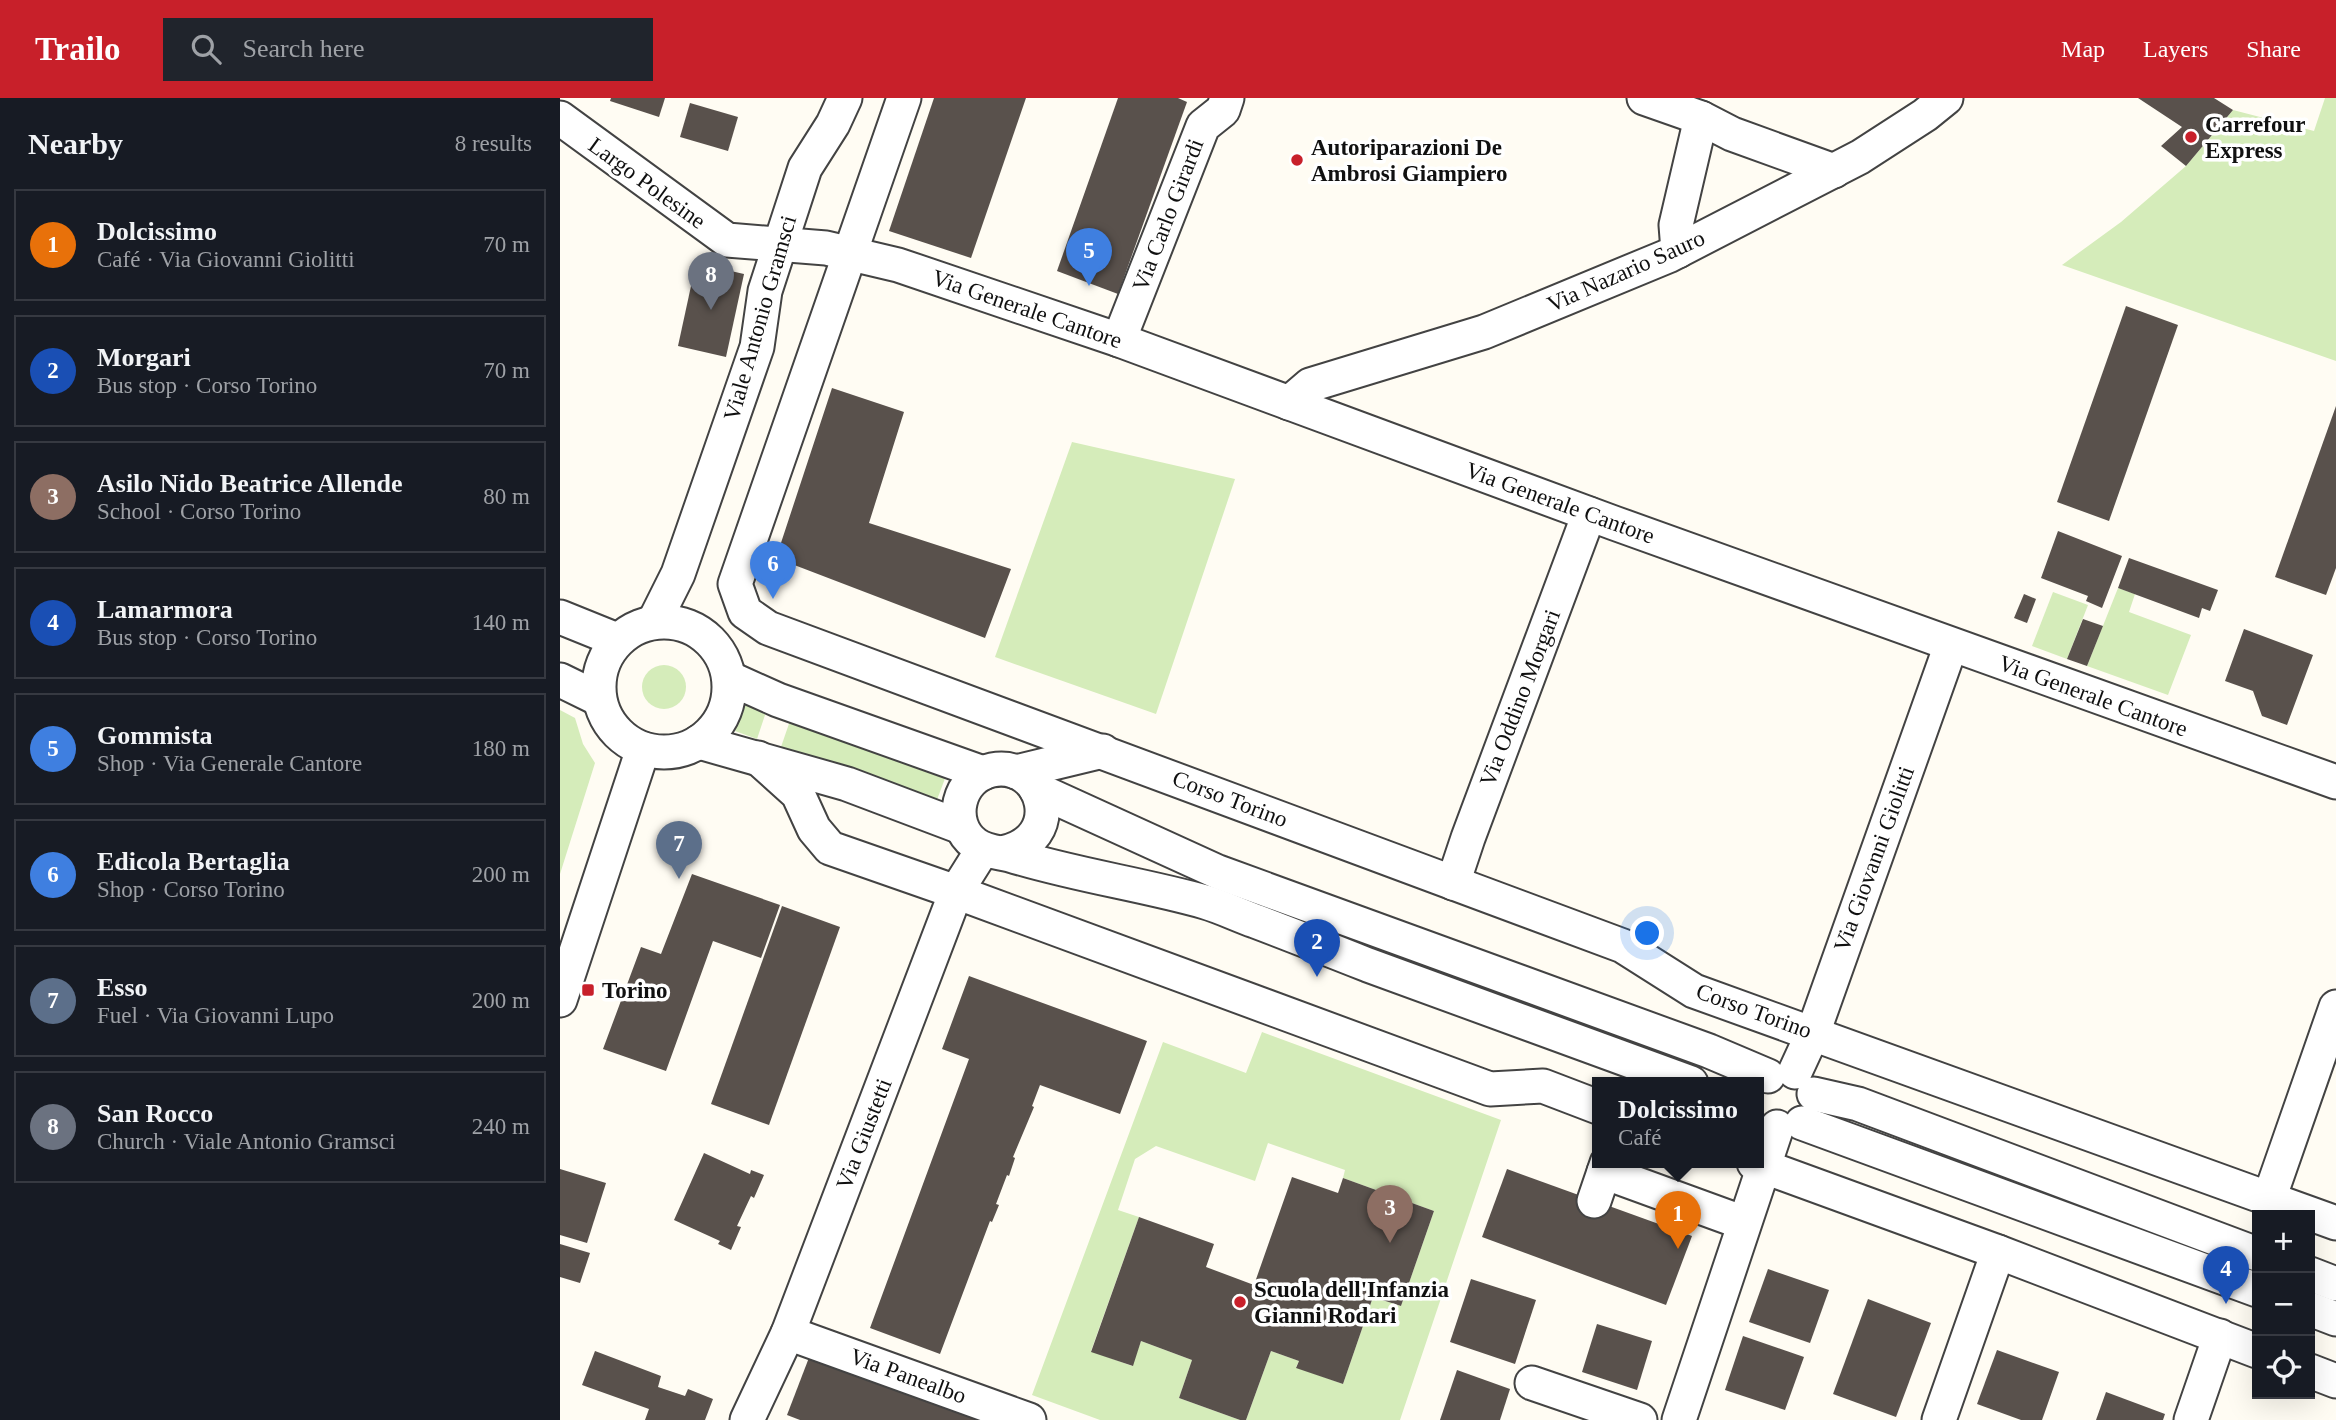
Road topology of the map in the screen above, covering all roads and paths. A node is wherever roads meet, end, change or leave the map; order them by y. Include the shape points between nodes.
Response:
1 (845, 98) edge
2 (904, 98) edge
3 (1227, 98) edge
4 (1644, 98) edge
5 (1946, 98) edge
6 (560, 118) edge
7 (1701, 118) junction
8 (1834, 171) junction
9 (779, 245) junction
10 (1678, 251) junction
11 (850, 252) junction
12 (1119, 340) junction
13 (1289, 404) junction
14 (1589, 514) junction
15 (560, 617) edge
16 (654, 622) junction
17 (617, 640) junction
18 (1951, 645) junction
19 (729, 678) junction
20 (560, 680) edge
21 (599, 699) junction
22 (699, 742) junction
23 (643, 749) junction
24 (1103, 751) junction
25 (758, 758) junction
26 (983, 774) junction
27 (1026, 781) junction
28 (2336, 782) edge
29 (982, 843) junction
30 (1453, 883) junction
31 (956, 892) junction
32 (560, 1000) edge
33 (2336, 1007) edge
34 (1813, 1032) junction
35 (1675, 1077) edge
36 (1749, 1077) edge
37 (1764, 1086) edge
38 (1782, 1098) edge
39 (1592, 1105) edge
40 (1764, 1148) edge
41 (1764, 1167) edge
42 (1757, 1168) edge
43 (1602, 1179) edge
44 (2269, 1199) junction
45 (1744, 1223) junction
46 (2336, 1223) edge
47 (1998, 1252) junction
48 (2252, 1252) edge
49 (2315, 1276) edge
50 (2336, 1283) edge
51 (2252, 1288) edge
52 (788, 1333) junction
53 (2220, 1336) junction
54 (2252, 1349) edge
55 (2315, 1373) edge
56 (2336, 1381) edge
57 (1532, 1383) dead end
58 (747, 1420) edge
59 (1029, 1420) edge
60 (1640, 1420) edge
61 (1679, 1420) edge
62 (1939, 1420) edge
63 (2191, 1420) edge

1 - 9 street, Viale Antonio Gramsci via 805,168
2 - 11 street
3 - 12 street, Via Carlo Girardi via 1223,110 1203,126
4 - 7 street
5 - 8 street, Via Nazario Sauro
6 - 9 street, Largo Polesine via 727,240
7 - 8 street
7 - 10 street via 1676,225
8 - 10 street, Via Nazario Sauro
9 - 11 street, Via Generale Cantore
9 - 16 street, Viale Antonio Gramsci via 765,291 757,347 678,574
10 - 13 street, Via Nazario Sauro via 1484,332 1310,385
11 - 12 street, Via Generale Cantore
11 - 24 street, Corso Torino via 735,584 745,612 768,628
12 - 13 street, Via Generale Cantore
13 - 14 street, Via Generale Cantore
14 - 18 street, Via Generale Cantore
14 - 30 street, Via Oddino Morgari
15 - 17 street
16 - 17 street
16 - 19 street via 675,622 695,629 711,641
17 - 21 street via 598,678
18 - 28 street, Via Generale Cantore
18 - 34 street, Via Giovanni Giolitti
19 - 22 street via 724,715
19 - 26 street
20 - 21 street
21 - 23 street via 614,730
22 - 23 street via 672,752
22 - 25 street
23 - 32 street
24 - 27 street
24 - 30 street, Corso Torino
25 - 29 street via 847,784
25 - 31 street via 798,794 814,829 830,848
26 - 27 street via 993,770
26 - 29 street via 964,790 959,814
27 - 29 street via 1042,803 1038,831 1017,850
27 - 36 street via 1218,872 1709,1051
29 - 31 street, Via Giustetti
29 - 35 street via 1040,864 1206,902
30 - 34 street, Corso Torino via 1623,946 1694,991
31 - 39 street via 1490,1089 1543,1086
31 - 52 street, Via Giustetti
33 - 44 street
34 - 38 street, Via Giovanni Giolitti
34 - 44 street, Corso Torino
37 - 38 street
38 - 40 street, Via Giovanni Giolitti
38 - 48 street via 1858,1104
38 - 51 street
41 - 47 street
42 - 45 street, Via Giovanni Giolitti
43 - 45 street
44 - 46 street, Corso Torino
45 - 61 street, Via Giovanni Giolitti
47 - 53 street
47 - 62 street
49 - 50 street
52 - 58 street, Via Giustetti
52 - 59 street, Via Panealbo
53 - 54 street
53 - 63 street
55 - 56 street
57 - 60 street

